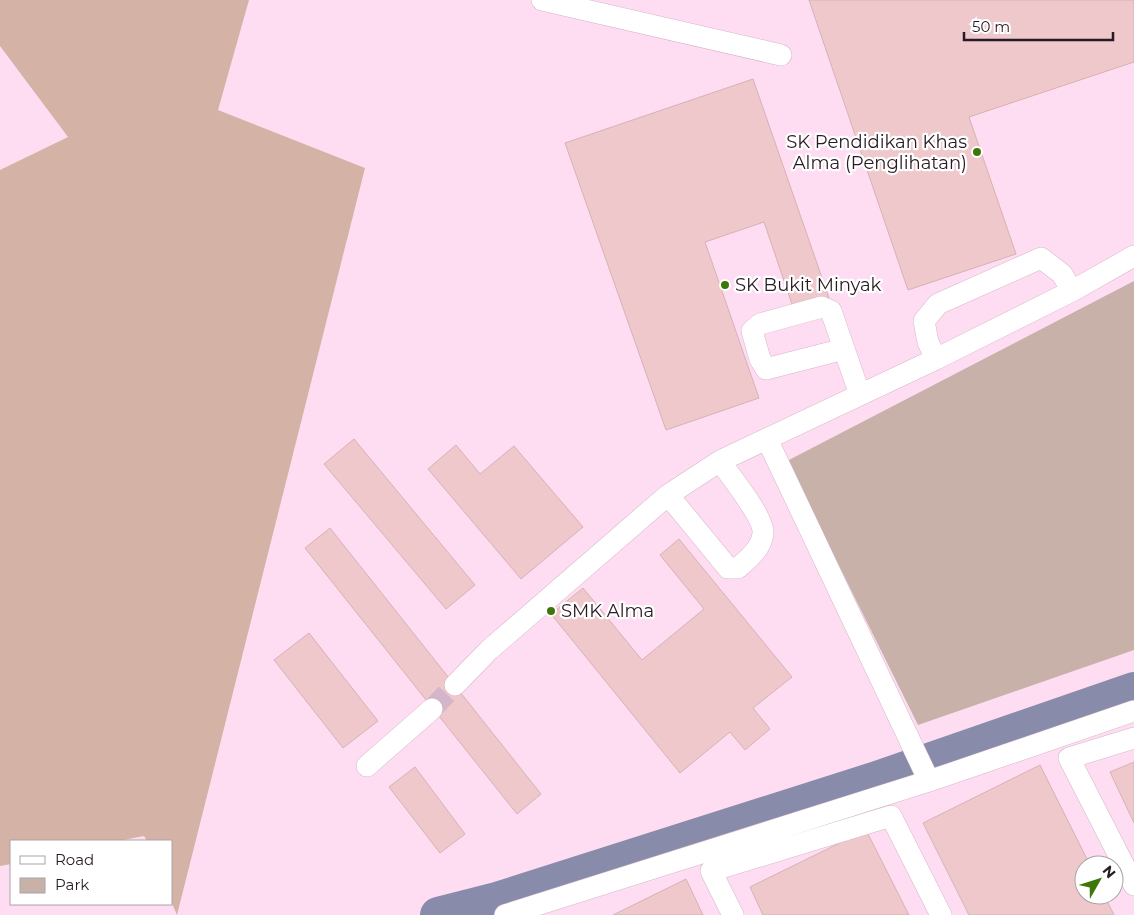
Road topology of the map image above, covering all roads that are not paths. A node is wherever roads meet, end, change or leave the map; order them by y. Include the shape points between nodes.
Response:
1 (542, 0) edge
2 (781, 55) dead end
3 (1134, 256) edge
4 (1072, 291) junction
5 (844, 349) dead end
6 (936, 359) junction
7 (860, 395) junction
8 (767, 439) junction
9 (720, 461) junction
10 (668, 495) junction
11 (455, 685) tunnel mouth
12 (432, 709) tunnel mouth
13 (1134, 711) edge
14 (1134, 738) edge
15 (367, 766) dead end
16 (927, 776) junction
17 (1134, 885) edge
18 (506, 915) edge
19 (733, 915) edge
20 (941, 915) edge

1 - 2 street
3 - 4 street
4 - 6 street
4 - 6 street via 1062,274 1041,258 938,304 924,321 928,342
5 - 7 street
6 - 7 street
7 - 8 street
8 - 9 street
8 - 16 street
9 - 10 street
9 - 10 street via 761,521 763,534 756,551 738,568 728,568
10 - 11 street via 489,650
12 - 15 street
13 - 16 street
14 - 17 street via 1069,758
16 - 18 street
19 - 20 street via 711,870 891,816

